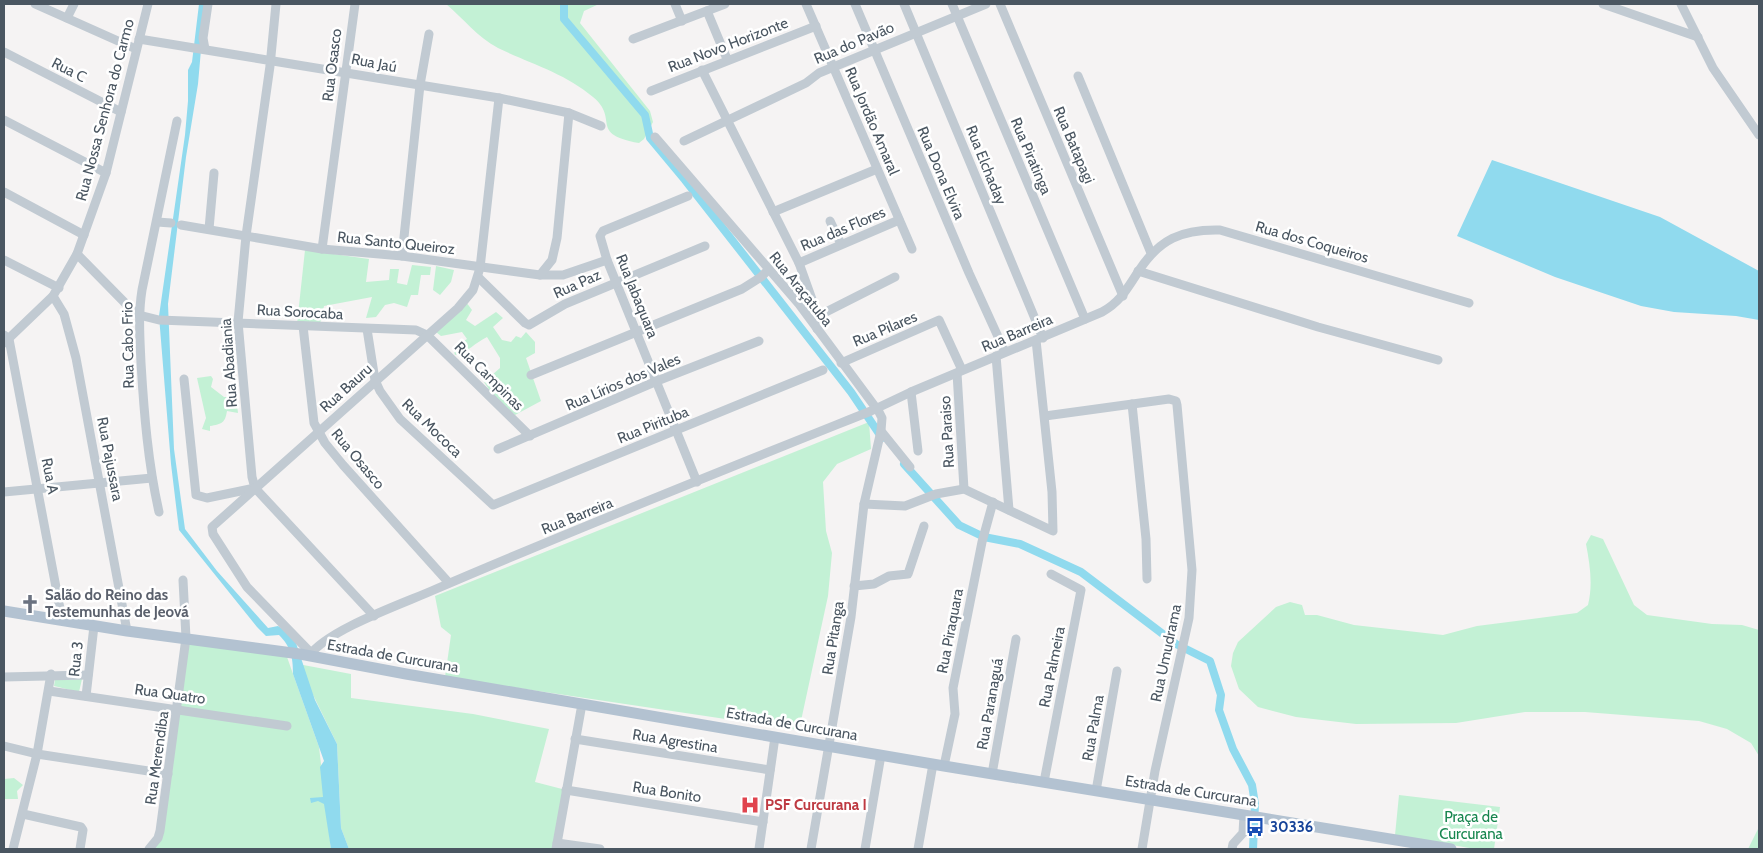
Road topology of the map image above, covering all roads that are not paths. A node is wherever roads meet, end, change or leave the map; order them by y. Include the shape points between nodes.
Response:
1 (35, 4) edge
2 (74, 4) edge
3 (148, 4) edge
4 (208, 4) edge
5 (276, 4) edge
6 (356, 4) edge
7 (675, 4) edge
8 (725, 4) edge
9 (806, 4) edge
10 (855, 4) edge
11 (904, 4) edge
12 (952, 4) edge
13 (986, 4) edge
14 (1000, 4) edge
15 (1603, 4) edge
16 (1681, 4) edge
17 (707, 11) junction
18 (956, 15) junction
19 (67, 18) junction
20 (682, 20) junction
21 (816, 26) junction
22 (916, 32) junction
23 (429, 34) dead end
24 (1698, 37) junction
25 (139, 39) junction
26 (632, 39) dead end
27 (203, 48) junction
28 (136, 49) junction
29 (875, 51) junction
30 (4, 52) edge
31 (270, 59) junction
32 (727, 60) junction
33 (835, 68) junction
34 (702, 70) junction
35 (345, 72) junction
36 (1078, 76) dead end
37 (420, 86) junction
38 (651, 91) dead end
39 (498, 98) junction
40 (121, 112) junction
41 (569, 113) junction
42 (4, 120) edge
43 (727, 120) junction
44 (177, 121) dead end
45 (600, 126) dead end
46 (1759, 135) edge
47 (655, 137) dead end
48 (684, 141) dead end
49 (877, 169) junction
50 (106, 173) junction
51 (214, 173) dead end
52 (4, 192) edge
53 (688, 196) dead end
54 (773, 212) junction
55 (899, 220) junction
56 (830, 221) dead end
57 (157, 222) junction
58 (209, 229) junction
59 (84, 235) junction
60 (246, 236) junction
61 (841, 244) junction
62 (705, 246) dead end
63 (322, 249) junction
64 (912, 249) dead end
65 (1151, 253) junction
66 (77, 254) junction
67 (402, 256) junction
68 (4, 260) edge
69 (607, 260) junction
70 (799, 263) junction
71 (768, 270) junction
72 (1138, 271) junction
73 (479, 272) junction
74 (540, 275) junction
75 (895, 277) dead end
76 (616, 282) junction
77 (56, 292) junction
78 (1123, 296) junction
79 (1469, 303) dead end
80 (140, 315) junction
81 (818, 316) junction
82 (1085, 319) junction
83 (238, 322) junction
84 (303, 326) junction
85 (367, 329) junction
86 (817, 329) junction
87 (637, 332) junction
88 (428, 335) junction
89 (6, 339) edge
90 (1039, 339) junction
91 (760, 341) dead end
92 (1001, 354) junction
93 (1438, 360) dead end
94 (841, 363) junction
95 (823, 370) dead end
96 (959, 372) junction
97 (531, 375) dead end
98 (184, 379) dead end
99 (374, 380) junction
100 (656, 381) junction
101 (911, 392) junction
102 (1132, 404) junction
103 (874, 410) junction
104 (1045, 416) junction
105 (677, 430) junction
106 (881, 431) junction
107 (318, 432) junction
108 (530, 436) junction
109 (498, 449) dead end
110 (918, 451) dead end
111 (910, 467) dead end
112 (152, 478) junction
113 (697, 482) junction
114 (101, 484) junction
115 (255, 488) junction
116 (38, 489) junction
117 (964, 489) junction
118 (4, 492) edge
119 (993, 502) junction
120 (864, 504) junction
121 (493, 505) joint
122 (1010, 510) junction
123 (160, 512) dead end
124 (924, 526) dead end
125 (1051, 574) dead end
126 (183, 580) dead end
127 (1147, 580) dead end
128 (450, 583) junction
129 (854, 586) junction
130 (4, 610) edge
131 (374, 616) junction
132 (62, 620) junction
133 (94, 626) junction
134 (127, 631) junction
135 (186, 638) junction
136 (1016, 639) dead end
137 (307, 654) junction
138 (1117, 671) dead end
139 (51, 674) junction
140 (88, 675) junction
141 (4, 677) edge
142 (49, 691) junction
143 (86, 696) junction
144 (582, 704) junction
145 (178, 709) junction
146 (287, 726) dead end
147 (775, 737) junction
148 (575, 739) junction
149 (4, 746) edge
150 (829, 746) junction
151 (37, 754) junction
152 (881, 755) junction
153 (938, 765) junction
154 (770, 770) junction
155 (168, 774) junction
156 (992, 774) junction
157 (1044, 782) junction
158 (566, 790) junction
159 (1096, 791) junction
160 (1150, 798) junction
161 (22, 814) junction
162 (1246, 815) junction
163 (764, 822) junction
164 (1391, 844) edge
165 (557, 846) edge
166 (1426, 847) edge
167 (13, 849) edge
168 (80, 849) edge
169 (149, 849) edge
170 (600, 849) edge
171 (760, 849) edge
172 (812, 849) edge
173 (865, 849) edge
174 (918, 849) edge
175 (1142, 849) edge
176 (1232, 849) edge
177 (1451, 849) edge

1 - 19 street
2 - 19 street
3 - 25 street, Rua Nossa Senhora do Carmo
4 - 27 street
5 - 31 street, Rua Abadiania
6 - 35 street, Rua Osasco
7 - 20 street
8 - 17 street
9 - 21 street, Rua Jordão Amaral
10 - 29 street, Rua Dona Elvira
11 - 22 street, Rua Elchaday
12 - 18 street, Rua Piratinga
13 - 18 street, Rua do Pavão
14 - 78 street, Rua Batapagi
15 - 24 street
16 - 24 street
17 - 20 street
17 - 32 street
18 - 22 street, Rua do Pavão
18 - 82 street, Rua Piratinga
19 - 28 street
20 - 26 street
21 - 32 street, Rua Novo Horizonte
21 - 33 street, Rua Jordão Amaral
22 - 29 street, Rua do Pavão
22 - 90 street, Rua Elchaday
23 - 37 street
24 - 46 street via 1713,68
25 - 27 street, Rua Jaú
25 - 28 street, Rua Nossa Senhora do Carmo
27 - 31 street, Rua Jaú
28 - 40 street, Rua Nossa Senhora do Carmo
29 - 33 street, Rua do Pavão
29 - 92 street, Rua Dona Elvira
30 - 40 street, Rua C
31 - 35 street, Rua Jaú
31 - 60 street, Rua Abadiania
32 - 34 street, Rua Novo Horizonte
33 - 43 street, Rua do Pavão via 815,74 806,83
33 - 49 street, Rua Jordão Amaral
34 - 38 street, Rua Novo Horizonte
34 - 43 street
35 - 37 street, Rua Jaú
35 - 63 street, Rua Osasco
36 - 65 street
37 - 39 street, Rua Jaú
37 - 67 street
39 - 41 street, Rua Jaú
39 - 73 street, Rua Bauru
40 - 50 street, Rua Nossa Senhora do Carmo
41 - 45 street, Rua Jaú
41 - 74 street via 557,238 552,260
42 - 50 street
43 - 48 street, Rua do Pavão
43 - 54 street
44 - 57 street, Rua Cabo Frio
47 - 71 street, Rua Araçatuba
49 - 54 street
49 - 55 street, Rua Jordão Amaral
50 - 59 street, Rua Nossa Senhora do Carmo
51 - 58 street
52 - 59 street
53 - 69 street, Rua Jabaquara via 603,231 600,236
54 - 70 street
55 - 61 street, Rua das Flores
55 - 64 street, Rua Jordão Amaral
56 - 61 street
57 - 58 street, Rua Santo Queiroz
57 - 80 street, Rua Cabo Frio via 142,290
58 - 60 street, Rua Santo Queiroz
59 - 66 street, Rua Nossa Senhora do Carmo
60 - 63 street, Rua Santo Queiroz
60 - 83 street, Rua Abadiania
61 - 70 street, Rua das Flores
62 - 76 street, Rua Paz
63 - 67 street, Rua Santo Queiroz
65 - 72 street, Rua Barreira
65 - 79 street, Rua dos Coqueiros via 1167,240 1185,233 1199,229 1220,230
66 - 77 street, Rua Nossa Senhora do Carmo
66 - 80 street
67 - 73 street, Rua Santo Queiroz
68 - 77 street
69 - 74 street, Rua Santo Queiroz via 563,275
69 - 76 street, Rua Jabaquara
70 - 81 street
71 - 86 street, Rua Araçatuba
71 - 87 street via 742,289
72 - 78 street, Rua Barreira
72 - 93 street
73 - 74 street, Rua Santo Queiroz
73 - 76 street, Rua Paz via 527,325 554,309
73 - 88 street, Rua Bauru via 465,300
75 - 81 street
76 - 87 street, Rua Jabaquara
77 - 89 street, Rua Nossa Senhora do Carmo
77 - 114 street, Rua Pajussara via 68,326
78 - 82 street, Rua Barreira via 1112,306
80 - 83 street, Rua Sorocaba via 160,320
80 - 112 street, Rua Cabo Frio via 143,396
81 - 86 street
82 - 90 street, Rua Barreira
83 - 84 street, Rua Sorocaba
83 - 115 street, Rua Abadiania
84 - 85 street, Rua Sorocaba
84 - 107 street, Rua Osasco via 314,422
85 - 88 street, Rua Sorocaba via 416,330
85 - 99 street, Rua Mococa
86 - 94 street, Rua Araçatuba
87 - 97 street
87 - 100 street, Rua Jabaquara
88 - 99 street, Rua Bauru
88 - 108 street, Rua Campinas
89 - 116 street, Rua A
90 - 92 street, Rua Barreira
90 - 104 street, Rua Elchaday
91 - 100 street, Rua Lírios dos Vales
92 - 96 street, Rua Barreira
92 - 122 street, Rua Dona Elvira
94 - 96 street, Rua Pilares via 940,320
94 - 103 street, Rua Araçatuba
95 - 105 street, Rua Pirituba
96 - 101 street, Rua Barreira
96 - 117 street, Rua Paraiso
98 - 115 street via 196,495 207,498
99 - 107 street, Rua Bauru
99 - 121 street, Rua Mococa via 400,419
100 - 105 street, Rua Jabaquara
100 - 108 street, Rua Lírios dos Vales
101 - 103 street, Rua Barreira
101 - 110 street
102 - 104 street
102 - 127 street
102 - 160 street, Rua Umudrama via 1176,401 1192,570 1185,642 1174,678
103 - 106 street, Rua Araçatuba via 882,418
103 - 113 street, Rua Barreira
104 - 122 street, Rua Elchaday via 1054,529
105 - 113 street, Rua Jabaquara
105 - 121 street, Rua Pirituba
106 - 111 street, Rua Araçatuba
106 - 120 street, Rua Pitanga
107 - 115 street, Rua Bauru
107 - 128 street, Rua Osasco via 343,465
108 - 109 street, Rua Lírios dos Vales
112 - 114 street
112 - 123 street, Rua Cabo Frio
113 - 128 street, Rua Barreira
114 - 116 street
114 - 134 street, Rua Pajussara
115 - 131 street
115 - 137 street, Rua Bauru via 214,524 213,534 247,587
116 - 118 street
116 - 132 street, Rua A
117 - 119 street
117 - 120 street via 936,494 905,506
119 - 122 street
119 - 153 street, Rua Piraquara via 953,688 955,714
120 - 129 street, Rua Pitanga
124 - 129 street via 908,574
125 - 157 street, Rua Palmeira via 1081,590
126 - 135 street, Rua Merendiba
128 - 131 street, Rua Barreira
129 - 150 street, Rua Pitanga
130 - 132 main road, Estrada de Curcurana
131 - 137 street, Rua Barreira via 329,638
132 - 133 main road, Estrada de Curcurana
133 - 134 main road, Estrada de Curcurana
133 - 140 street, Rua 3
134 - 135 main road, Estrada de Curcurana
135 - 137 main road, Estrada de Curcurana
135 - 145 street, Rua Merendiba
136 - 156 street, Rua Paranaguá
137 - 144 main road, Estrada de Curcurana
138 - 159 street, Rua Palma
139 - 140 street
139 - 141 street
139 - 142 street
140 - 143 street, Rua 3
142 - 143 street, Rua Quatro
142 - 151 street
143 - 145 street, Rua Quatro
144 - 147 main road, Estrada de Curcurana
144 - 148 street
145 - 146 street, Rua Quatro
145 - 155 street, Rua Merendiba
147 - 150 main road, Estrada de Curcurana
147 - 154 street
148 - 154 street, Rua Agrestina
148 - 158 street
149 - 151 street
150 - 152 main road, Estrada de Curcurana
150 - 172 street, Rua Pitanga
151 - 155 street
151 - 161 street
152 - 153 main road, Estrada de Curcurana
152 - 173 street
153 - 156 main road, Estrada de Curcurana
153 - 174 street, Rua Piraquara
154 - 163 street
155 - 169 street, Rua Merendiba via 160,831
156 - 157 main road, Estrada de Curcurana
157 - 159 main road, Estrada de Curcurana
158 - 163 street, Rua Bonito
158 - 165 street
159 - 160 main road, Estrada de Curcurana
160 - 162 main road, Estrada de Curcurana
160 - 175 street, Rua Umudrama
161 - 167 street
161 - 168 street via 77,825 83,830
162 - 164 main road, Estrada de Curcurana
162 - 176 street via 1243,832
163 - 171 street
164 - 166 main road, Estrada de Curcurana
165 - 170 street
166 - 177 main road, Estrada de Curcurana

